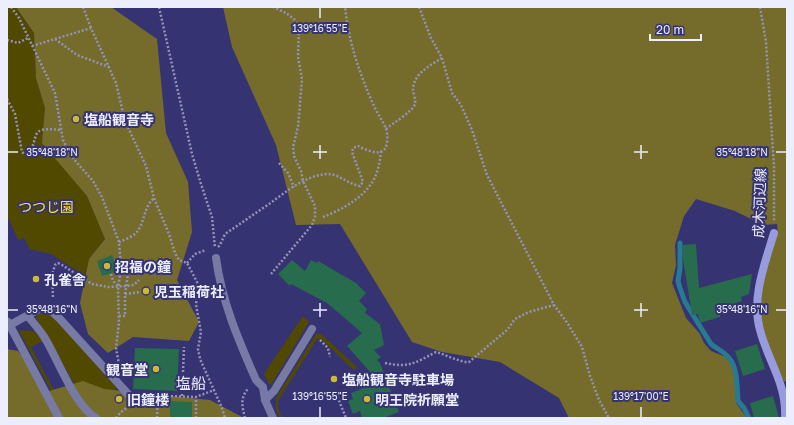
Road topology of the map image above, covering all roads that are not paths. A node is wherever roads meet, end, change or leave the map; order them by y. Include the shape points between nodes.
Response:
1 (774, 233) road end
2 (215, 253) road end
3 (28, 316) junction
4 (8, 323) edge
5 (312, 329) road end
6 (128, 394) road end
7 (265, 400) junction
8 (59, 418) edge
9 (96, 418) edge
10 (272, 418) edge
11 (785, 418) edge

1 - 11 main road, 成木河辺線 via 757,299 757,317 782,388
2 - 7 street via 218,280 227,310 256,380 263,387
3 - 4 street
3 - 6 street via 39,309 48,308
3 - 9 street via 46,340 79,400
4 - 8 street
5 - 7 street via 274,391
7 - 10 street

